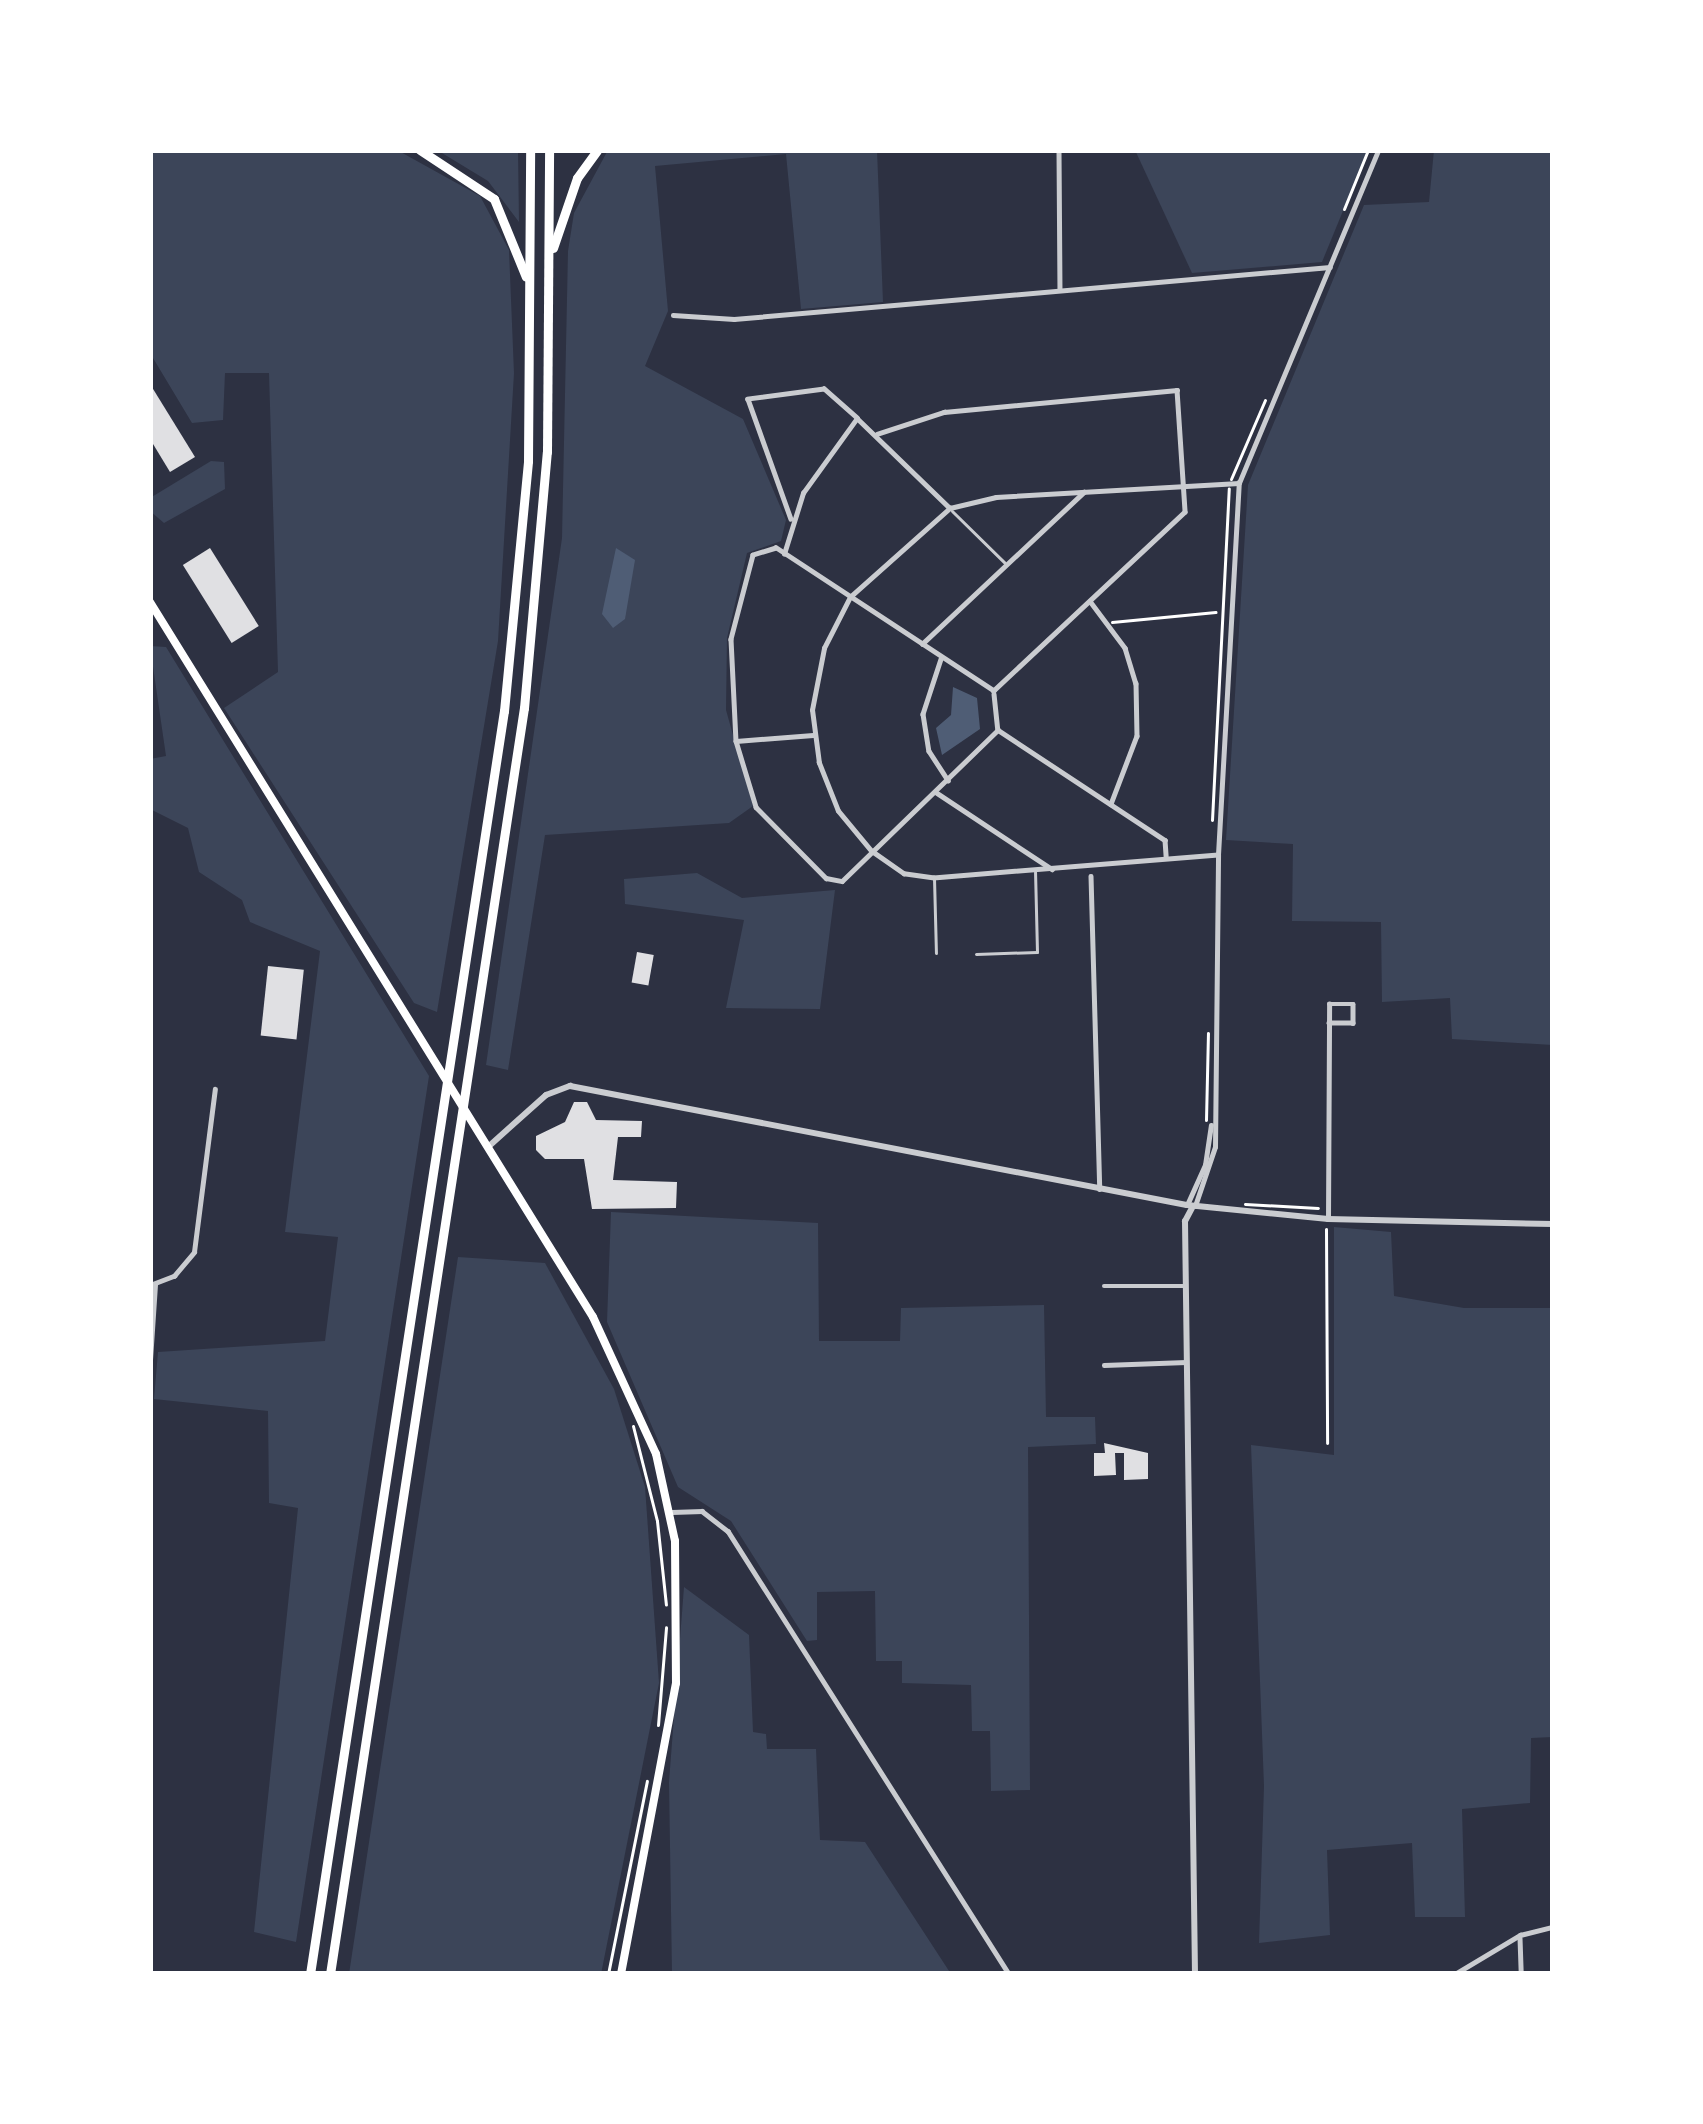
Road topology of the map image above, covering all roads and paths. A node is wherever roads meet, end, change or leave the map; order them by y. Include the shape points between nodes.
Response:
1 (420, 150) edge
2 (530, 150) edge
3 (549, 150) edge
4 (597, 150) edge
5 (1059, 150) edge
6 (1368, 150) edge
7 (1378, 150) edge
8 (1342, 217) dead end
9 (550, 259) junction
10 (1330, 266) junction
11 (1060, 290) junction
12 (530, 291) junction
13 (673, 315) dead end
14 (1268, 395) dead end
15 (857, 418) junction
16 (877, 434) junction
17 (1235, 481) junction
18 (1185, 483) junction
19 (1085, 490) junction
20 (950, 508) junction
21 (791, 519) junction
22 (784, 554) junction
23 (1007, 564) junction
24 (850, 597) junction
25 (1089, 601) junction
26 (150, 602) edge
27 (1218, 612) junction
28 (1111, 622) junction
29 (922, 644) junction
30 (941, 658) junction
31 (994, 691) junction
32 (998, 730) junction
33 (813, 735) junction
34 (736, 741) junction
35 (948, 780) junction
36 (937, 792) junction
37 (1112, 804) junction
38 (872, 852) junction
39 (1214, 855) junction
40 (1166, 859) junction
41 (1052, 868) junction
42 (1035, 870) junction
43 (1091, 876) dead end
44 (934, 878) junction
45 (936, 953) dead end
46 (976, 954) dead end
47 (1329, 1023) junction
48 (1208, 1026) dead end
49 (215, 1089) dead end
50 (1204, 1131) dead end
51 (488, 1148) junction
52 (1100, 1189) junction
53 (1188, 1210) junction
54 (1328, 1219) junction
55 (1553, 1224) edge
56 (153, 1285) edge
57 (1104, 1286) dead end
58 (1185, 1286) junction
59 (150, 1360) edge
60 (1186, 1362) junction
61 (1104, 1365) dead end
62 (632, 1421) dead end
63 (1327, 1443) dead end
64 (671, 1512) junction
65 (657, 1736) dead end
66 (652, 1759) dead end
67 (1553, 1927) edge
68 (1520, 1935) junction
69 (310, 1974) edge
70 (330, 1974) edge
71 (608, 1974) edge
72 (621, 1974) edge
73 (1009, 1974) edge
74 (1195, 1974) edge
75 (1455, 1974) edge
76 (1521, 1974) edge

1 - 12 highway via 494,199
2 - 12 highway
3 - 9 highway
4 - 9 highway via 571,193
5 - 11 street
6 - 8 path
7 - 10 street
9 - 70 highway via 535,606
10 - 11 street
10 - 17 street
11 - 13 street via 734,319
12 - 69 highway via 518,595
14 - 17 path
15 - 16 street
15 - 21 street
15 - 21 street via 824,389 748,399
16 - 18 street via 944,412 1177,390
16 - 20 street
17 - 18 street
17 - 27 path
17 - 39 street
18 - 19 street
18 - 25 street via 1184,512
19 - 20 street
19 - 23 street
20 - 23 lane
20 - 24 street
21 - 22 street
22 - 24 street
22 - 34 street via 768,548 753,555 730,639
23 - 29 street
24 - 29 street
24 - 33 street via 819,667
25 - 28 street
25 - 31 street
26 - 51 main road
27 - 28 path
27 - 39 path
28 - 37 street via 1132,667 1138,720
29 - 30 street
30 - 31 street
30 - 35 street via 923,713 929,751
31 - 32 street
32 - 35 street
32 - 37 street
33 - 34 street
33 - 38 street via 829,793
34 - 38 street via 756,807 826,878 842,881
35 - 36 street
36 - 38 street
36 - 41 street
37 - 40 street via 1165,840
38 - 44 street via 904,874
39 - 40 street
39 - 53 street via 1212,1119
40 - 41 street
41 - 42 street
42 - 44 street
42 - 46 lane via 1037,952
43 - 52 street
44 - 45 lane
47 - 47 street via 1329,1004 1353,1004 1353,1023
47 - 54 street
48 - 50 path
49 - 56 street via 194,1252
51 - 52 street via 546,1095 570,1086
51 - 64 main road via 625,1378
52 - 53 street
53 - 54 street
53 - 58 street
54 - 55 street
54 - 63 path
56 - 59 street
57 - 58 street
58 - 60 street
60 - 61 street
60 - 74 street
62 - 65 path via 657,1521 666,1613
64 - 72 main road via 676,1683
64 - 73 street via 702,1511 728,1531
66 - 71 path
67 - 68 street
68 - 75 street
68 - 76 street

